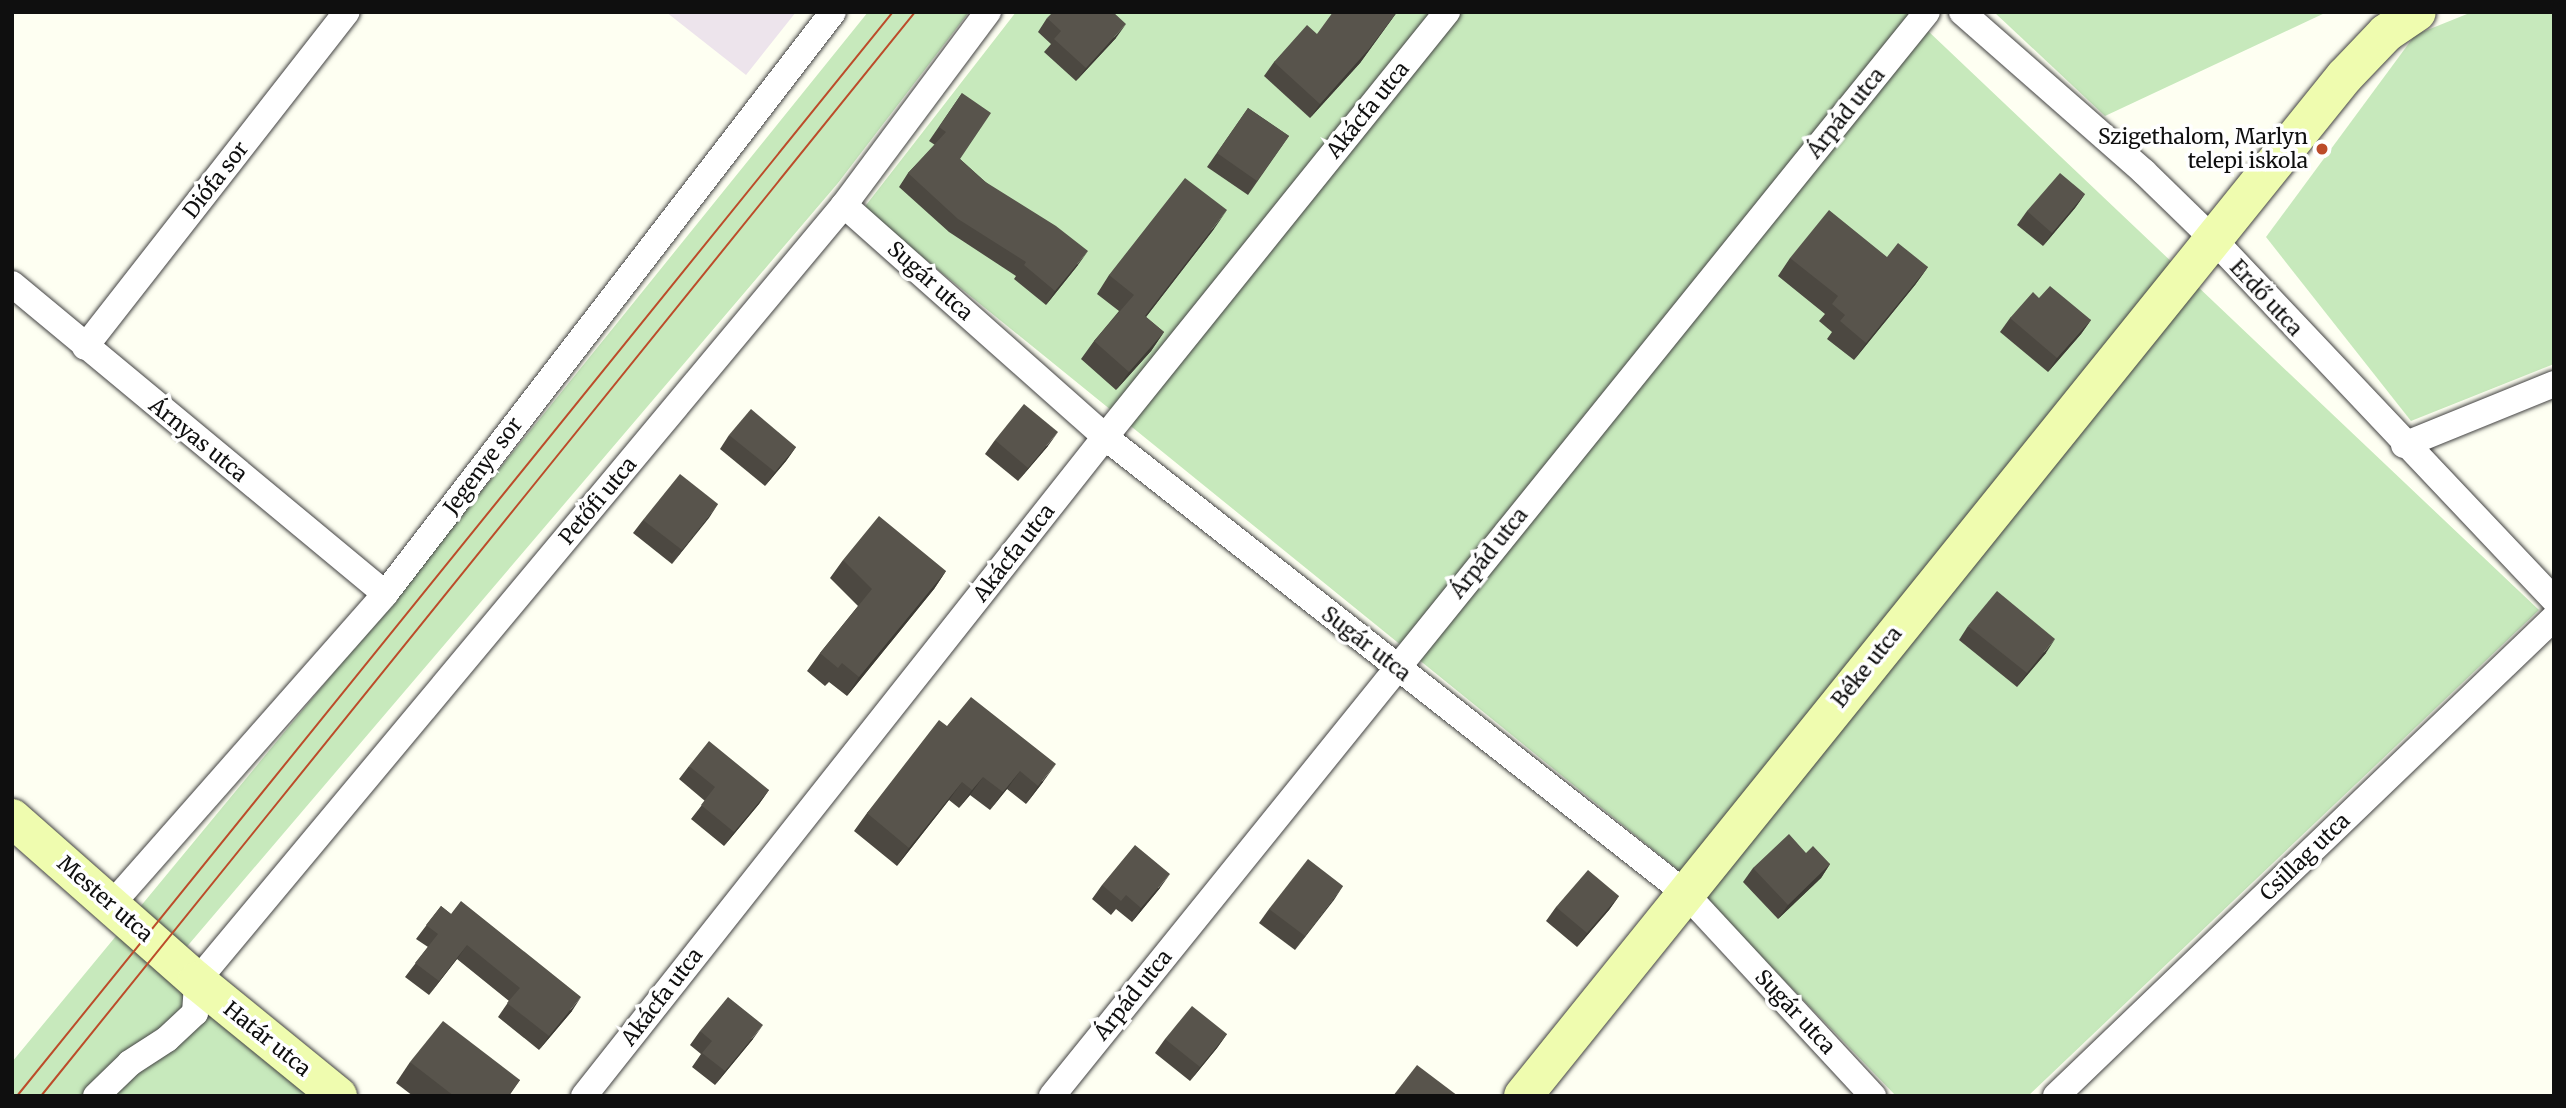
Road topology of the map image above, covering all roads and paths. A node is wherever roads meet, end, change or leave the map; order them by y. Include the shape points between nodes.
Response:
1 (347, 12) edge
2 (833, 12) edge
3 (988, 12) edge
4 (1447, 12) edge
5 (1927, 12) edge
6 (1962, 12) edge
7 (2417, 12) edge
8 (844, 205) junction
9 (2213, 240) junction
10 (12, 284) edge
11 (85, 347) junction
12 (2554, 384) edge
13 (1105, 437) junction
14 (2404, 444) junction
15 (385, 594) junction
16 (2554, 600) edge
17 (2554, 618) edge
18 (1396, 668) junction
19 (12, 818) edge
20 (1685, 893) junction
21 (112, 904) junction
22 (197, 981) junction
23 (96, 1096) edge
24 (338, 1096) edge
25 (584, 1096) edge
26 (1052, 1096) edge
27 (1523, 1096) edge
28 (1873, 1096) edge
29 (2056, 1096) edge

1 - 11 street, Diófa sor
2 - 15 street, Jegenye sor
3 - 8 street, Petőfi utca
4 - 13 street, Akácfa utca
5 - 18 street, Árpád utca
6 - 9 street, Erdő utca via 2144,172
7 - 9 street, Béke utca via 2364,55
8 - 13 street, Sugár utca
8 - 22 street, Petőfi utca
9 - 14 street, Erdő utca
9 - 20 street, Béke utca
10 - 11 street, Árnyas utca
11 - 15 street, Árnyas utca
12 - 14 street
13 - 18 street, Sugár utca
13 - 25 street, Akácfa utca
14 - 16 street, Erdő utca
15 - 21 street, Jegenye sor
17 - 29 street, Csillag utca
18 - 20 street, Sugár utca
18 - 26 street, Árpád utca
19 - 21 street, Mester utca
20 - 27 street, Béke utca
20 - 28 street, Sugár utca
21 - 22 street, Mester utca
22 - 23 street via 195,1013
22 - 24 street, Határ utca

